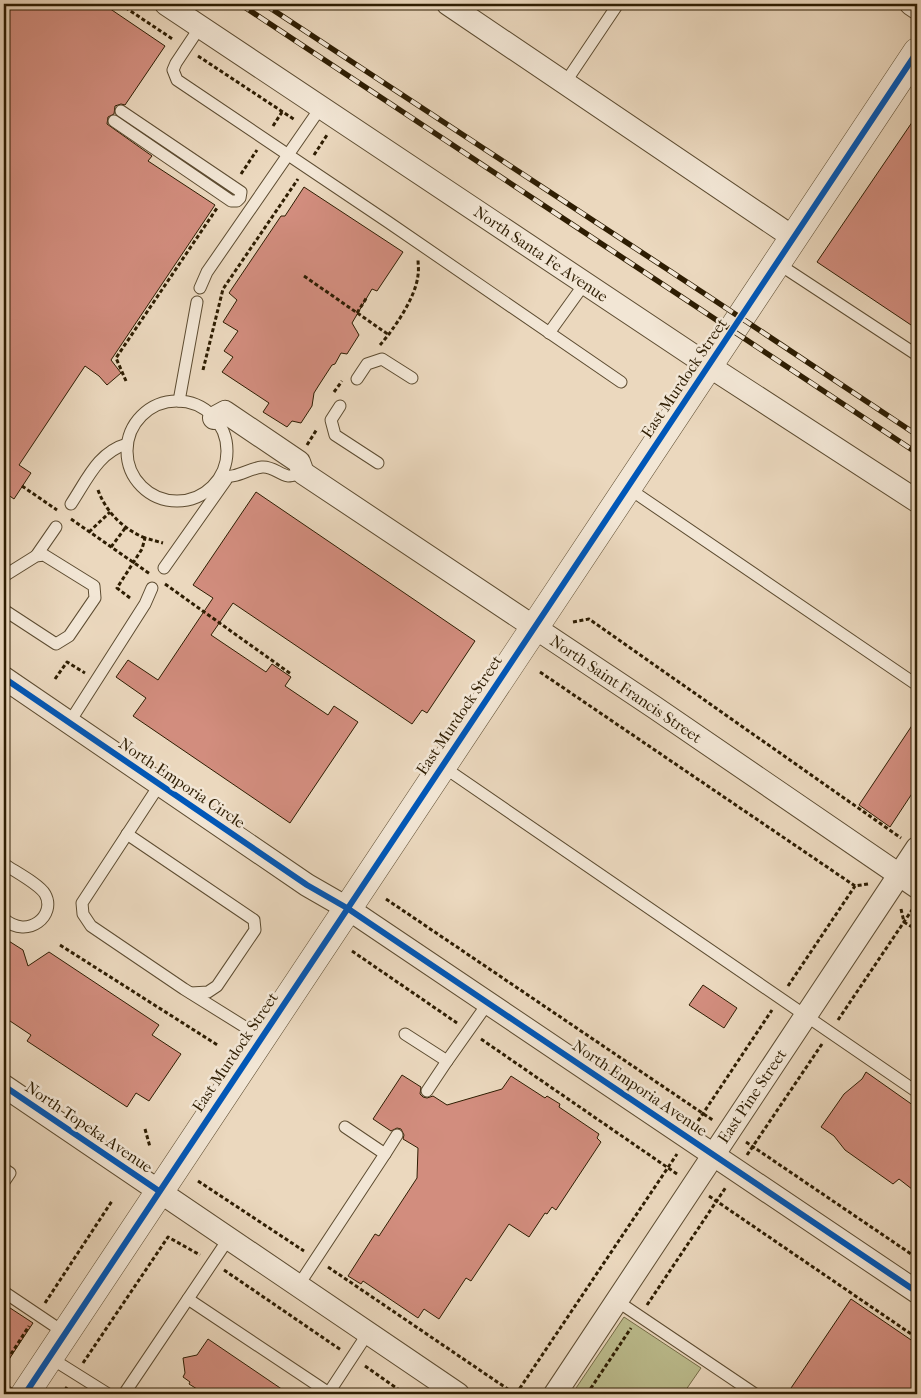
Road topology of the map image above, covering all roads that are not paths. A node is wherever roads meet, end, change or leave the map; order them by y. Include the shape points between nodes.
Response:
1 (166, 4) edge
2 (448, 4) edge
3 (618, 4) edge
4 (911, 4) edge
5 (917, 8) edge
6 (200, 26) junction
7 (917, 52) edge
8 (565, 83) junction
9 (321, 107) junction
10 (121, 111) dead end
11 (114, 122) dead end
12 (168, 143) junction
13 (161, 153) junction
14 (288, 154) junction
15 (240, 198) junction
16 (252, 207) junction
17 (794, 238) junction
18 (777, 263) junction
19 (585, 283) junction
20 (200, 288) dead end
21 (197, 302) dead end
22 (549, 333) junction
23 (917, 355) edge
24 (709, 366) junction
25 (412, 378) dead end
26 (357, 379) dead end
27 (621, 382) dead end
28 (179, 400) junction
29 (340, 406) dead end
30 (214, 418) junction
31 (127, 444) junction
32 (378, 464) dead end
33 (303, 473) junction
34 (224, 476) junction
35 (628, 488) junction
36 (917, 502) edge
37 (74, 508) road end
38 (56, 527) dead end
39 (36, 556) junction
40 (164, 568) dead end
41 (4, 576) edge
42 (152, 588) dead end
43 (4, 610) edge
44 (534, 628) junction
45 (4, 678) edge
46 (917, 685) edge
47 (69, 723) junction
48 (442, 766) junction
49 (160, 784) junction
50 (128, 834) junction
51 (917, 849) edge
52 (4, 864) edge
53 (909, 881) edge
54 (347, 908) junction
55 (4, 919) edge
56 (190, 993) junction
57 (488, 1003) junction
58 (806, 1016) junction
59 (405, 1034) dead end
60 (261, 1037) junction
61 (447, 1061) junction
62 (4, 1086) edge
63 (426, 1091) dead end
64 (917, 1092) edge
65 (345, 1127) dead end
66 (397, 1135) dead end
67 (385, 1154) junction
68 (714, 1154) junction
69 (4, 1169) edge
70 (4, 1182) edge
71 (159, 1191) junction
72 (229, 1238) junction
73 (298, 1286) junction
74 (4, 1292) edge
75 (917, 1292) edge
76 (188, 1299) junction
77 (617, 1301) junction
78 (65, 1333) junction
79 (368, 1333) junction
80 (49, 1357) junction
81 (4, 1390) edge
82 (127, 1393) edge
83 (10, 1394) edge
84 (24, 1394) edge
85 (108, 1394) edge
86 (328, 1394) edge
87 (458, 1394) edge
88 (555, 1394) edge
89 (755, 1394) edge

1 - 6 street, North Santa Fe Avenue
2 - 8 street
3 - 8 lane
4 - 5 street
6 - 9 street, North Santa Fe Avenue
6 - 14 lane via 173,70 177,80
7 - 17 street, East Murdock Street
8 - 17 street
9 - 14 lane
9 - 19 street, North Santa Fe Avenue
10 - 12 lane
11 - 13 lane
12 - 13 lane
12 - 15 lane via 241,192
13 - 15 lane via 225,197 234,202
14 - 16 lane
14 - 22 lane
15 - 16 lane
16 - 20 lane via 207,272
17 - 18 street, East Murdock Street
18 - 23 lane
18 - 24 street, East Murdock Street
19 - 22 lane
19 - 24 street, North Santa Fe Avenue
21 - 28 lane
22 - 27 lane
24 - 35 street, East Murdock Street
24 - 36 street, North Santa Fe Avenue
25 - 26 lane via 382,360 368,364
28 - 30 lane via 196,404
28 - 31 lane via 147,410 135,423
29 - 32 lane via 331,420 335,435
30 - 33 street, North Saint Francis Street via 226,412 299,462
30 - 34 lane via 221,426 226,442
31 - 34 lane via 130,470 138,483 150,494 164,500 196,497
31 - 37 lane via 103,456
33 - 34 lane via 290,476 261,467
33 - 44 street, North Saint Francis Street
34 - 40 lane
35 - 44 street, East Murdock Street
35 - 46 lane
38 - 39 lane
39 - 41 lane
39 - 43 lane via 44,555 94,586 95,598 69,636 56,644
42 - 47 lane
44 - 48 street, East Murdock Street
44 - 53 street, North Saint Francis Street
45 - 47 street, North Emporia Circle
47 - 49 street, North Emporia Circle
48 - 54 street, East Murdock Street
48 - 58 lane
49 - 50 lane
49 - 54 street, North Emporia Circle
50 - 56 lane via 82,903 83,914 91,926
50 - 56 lane via 254,920 255,930 217,986 208,992
51 - 53 street, East Pine Street
52 - 55 lane via 39,888 48,904 38,923 28,928 11,925
53 - 58 street, East Pine Street via 887,895
54 - 57 street, North Emporia Avenue
54 - 60 street, East Murdock Street
56 - 60 lane
57 - 61 lane
57 - 68 street, North Emporia Avenue
58 - 64 lane
58 - 68 street, East Pine Street
59 - 61 lane
60 - 71 street, East Murdock Street
61 - 63 lane
62 - 71 street, North Topeka Avenue
65 - 67 lane
66 - 67 lane
67 - 73 lane
68 - 75 street, North Emporia Avenue
68 - 77 street, East Pine Street
69 - 70 lane via 10,1173
71 - 72 street, North Topeka Avenue
71 - 78 street, East Murdock Street
72 - 73 street, North Topeka Avenue
72 - 76 lane
73 - 79 street, North Topeka Avenue
74 - 78 lane
76 - 82 lane
76 - 86 lane
77 - 88 street, East Pine Street
77 - 89 lane
78 - 80 street, East Murdock Street
79 - 86 lane
79 - 87 street, North Topeka Avenue
80 - 84 street, East Murdock Street
80 - 85 lane
81 - 83 lane

